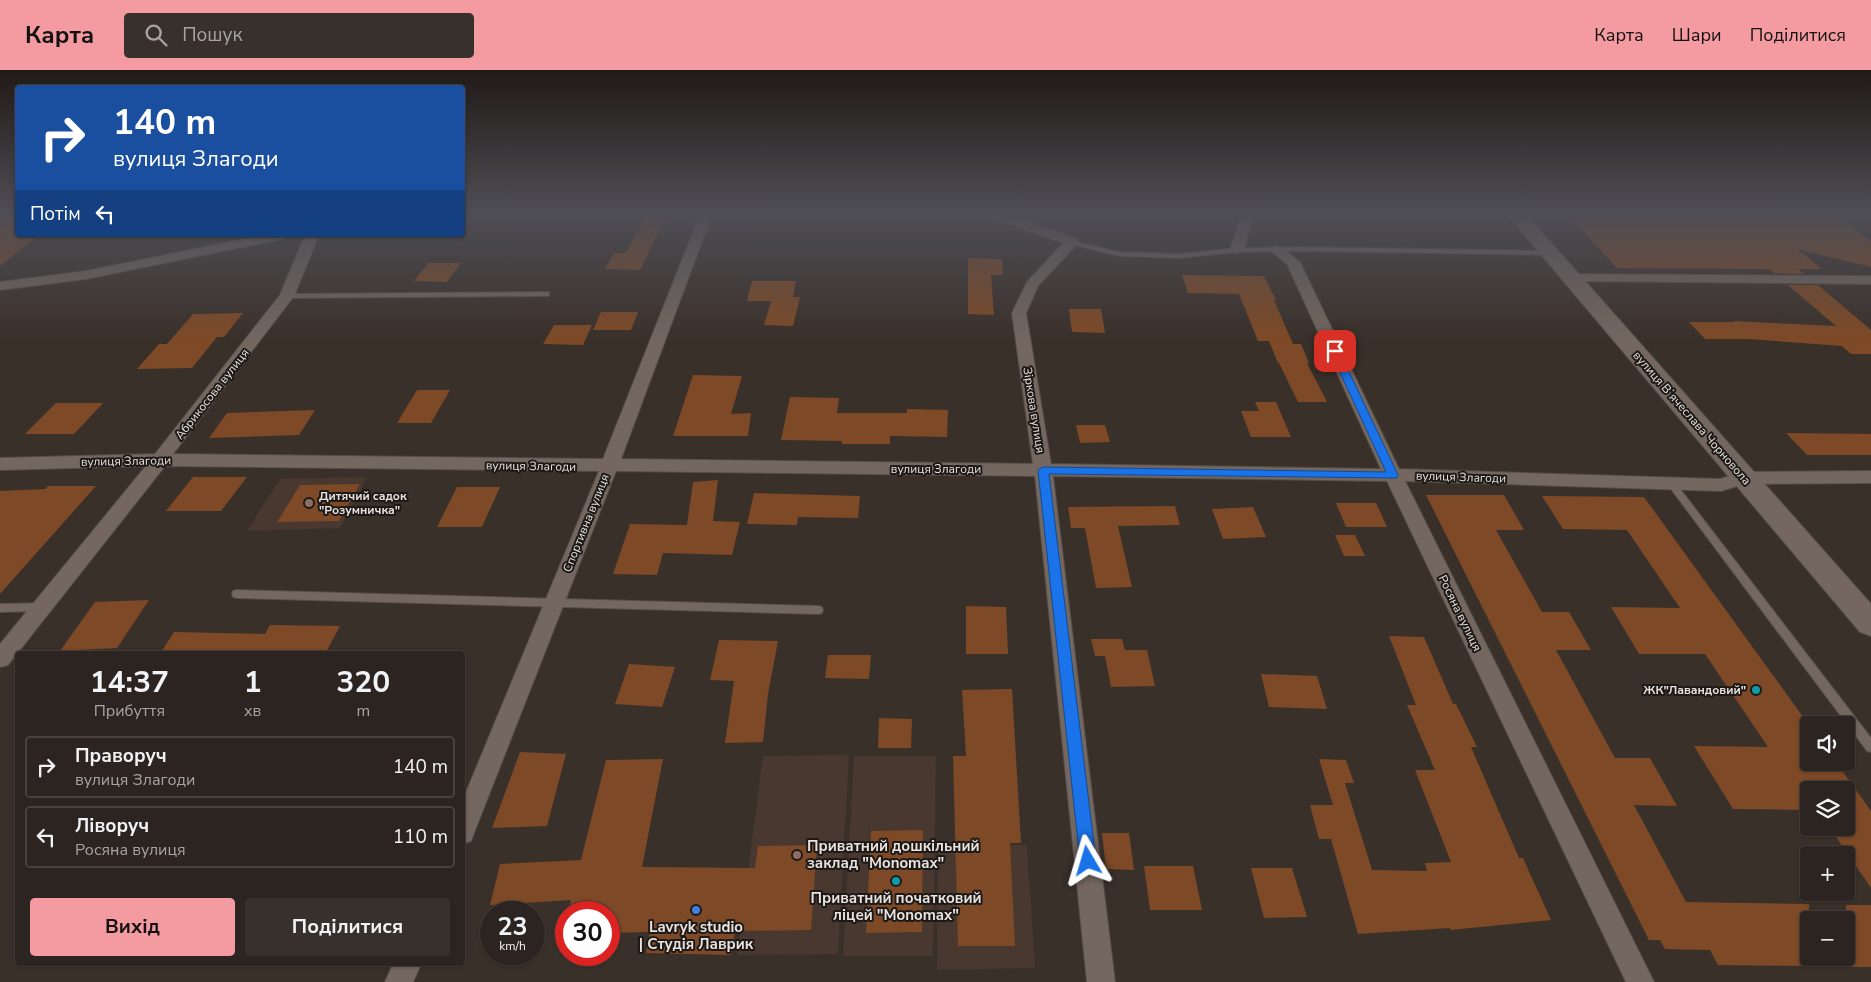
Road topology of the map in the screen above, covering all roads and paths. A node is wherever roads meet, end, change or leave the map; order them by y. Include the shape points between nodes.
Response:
1 (187, 255) edge
2 (304, 255) edge
3 (691, 255) edge
4 (1060, 255) edge
5 (1136, 255) edge
6 (1194, 255) edge
7 (1282, 255) edge
8 (1551, 255) edge
9 (1572, 278) junction
10 (1870, 280) edge
11 (0, 286) edge
12 (546, 294) dead end
13 (287, 296) junction
14 (160, 460) junction
15 (0, 464) edge
16 (609, 467) junction
17 (1043, 470) junction
18 (1393, 475) junction
19 (1871, 477) edge
20 (1743, 478) junction
21 (1671, 483) junction
22 (237, 594) dead end
23 (554, 602) junction
24 (42, 607) junction
25 (0, 608) edge
26 (818, 610) dead end
27 (1871, 624) edge
28 (0, 659) edge
29 (1871, 747) edge
30 (465, 825) edge
31 (406, 966) edge
32 (399, 982) edge
33 (1101, 982) edge
34 (1640, 982) edge

1 - 11 street via 86,275
2 - 13 street, Абрикосова вулиця
3 - 16 street, Спортивна вулиця
4 - 17 street, Зіркова вулиця via 1032,285 1019,313
5 - 6 lane
7 - 18 street, Росяна вулиця via 1293,262
8 - 9 street, вулиця Вʼячеслава Чорновола
9 - 10 street
9 - 20 street, вулиця Вʼячеслава Чорновола
12 - 13 lane
13 - 14 street, Абрикосова вулиця
14 - 15 street, вулиця Злагоди
14 - 16 street, вулиця Злагоди
14 - 24 street, Абрикосова вулиця
16 - 17 street, вулиця Злагоди
16 - 23 street, Спортивна вулиця
17 - 18 street, вулиця Злагоди
17 - 33 street, Зіркова вулиця
18 - 21 street, вулиця Злагоди
18 - 34 street, Росяна вулиця
19 - 20 street, вулиця Злагоди
20 - 21 street, вулиця Злагоди via 1721,485
20 - 27 street, вулиця Вʼячеслава Чорновола
21 - 29 lane
22 - 23 lane
23 - 26 lane
23 - 30 street, Спортивна вулиця
24 - 25 lane
24 - 28 street, Абрикосова вулиця
31 - 32 street

